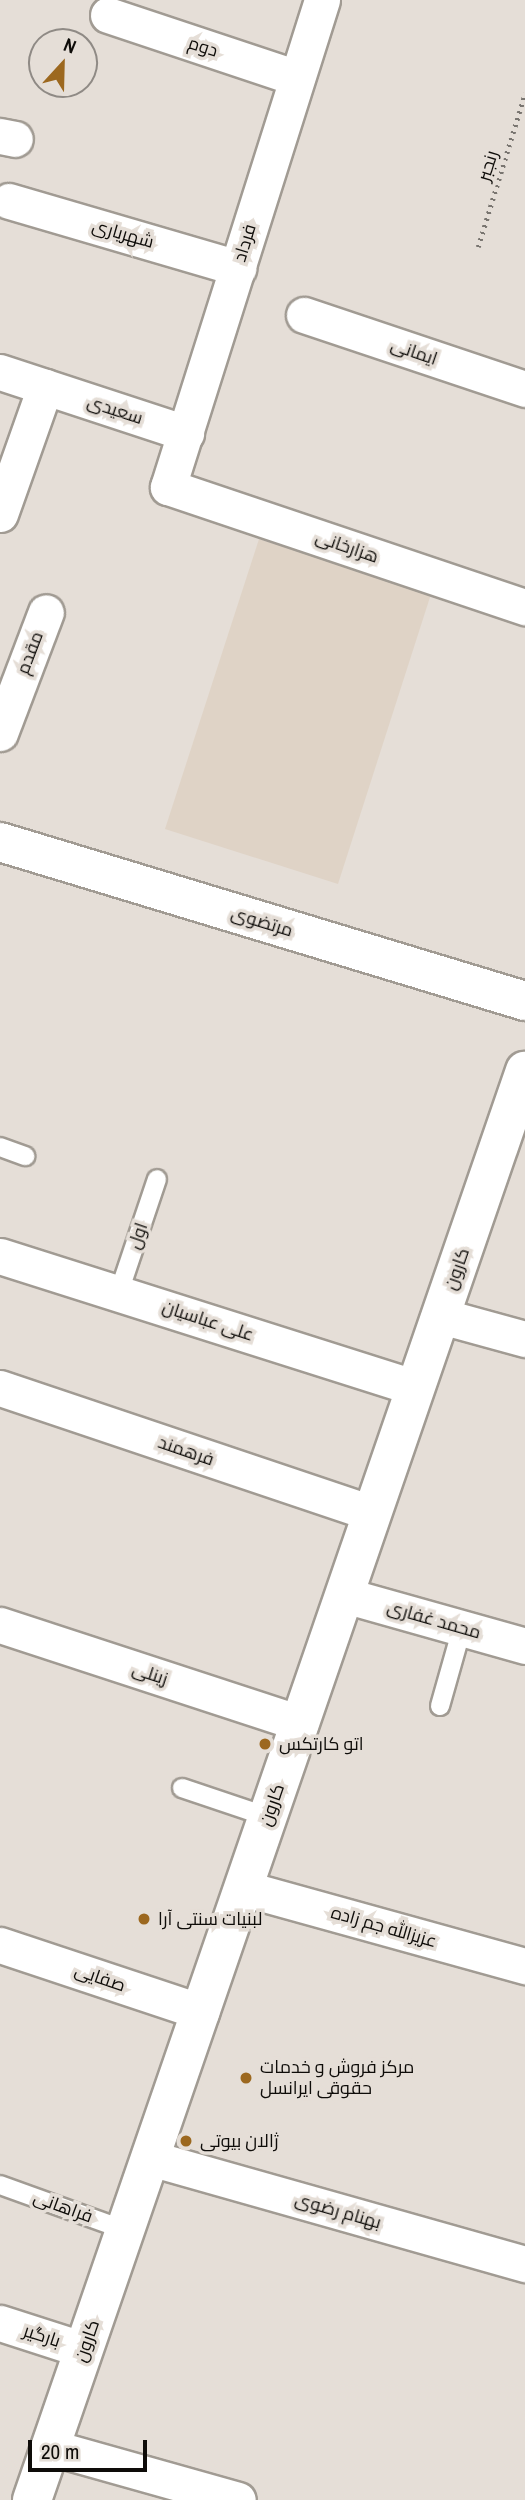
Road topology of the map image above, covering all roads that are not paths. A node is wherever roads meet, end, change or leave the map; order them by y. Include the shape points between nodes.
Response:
1 (322, 0) edge
2 (108, 15) dead end
3 (297, 78) junction
4 (9, 201) dead end
5 (238, 268) junction
6 (304, 315) dead end
7 (0, 372) edge
8 (45, 387) junction
9 (525, 389) edge
10 (186, 433) junction
11 (169, 487) joint
12 (0, 514) edge
13 (525, 607) edge
14 (46, 612) dead end
15 (0, 733) edge
16 (0, 842) edge
17 (525, 1001) edge
18 (525, 1071) edge
19 (0, 1147) edge
20 (25, 1156) dead end
21 (157, 1179) dead end
22 (0, 1256) edge
23 (119, 1292) junction
24 (440, 1316) junction
25 (525, 1339) edge
26 (0, 1388) edge
27 (415, 1388) junction
28 (372, 1513) junction
29 (344, 1595) junction
30 (0, 1625) edge
31 (462, 1628) junction
32 (525, 1646) edge
33 (440, 1706) dead end
34 (300, 1723) junction
35 (182, 1788) dead end
36 (268, 1817) junction
37 (243, 1888) junction
38 (0, 1945) edge
39 (525, 1966) edge
40 (201, 2012) junction
41 (150, 2158) junction
42 (0, 2185) edge
43 (125, 2230) junction
44 (525, 2264) edge
45 (0, 2323) edge
46 (84, 2350) junction
47 (50, 2447) junction
48 (32, 2500) edge
49 (238, 2500) edge

1 - 3 street, فرداد
2 - 3 street, دوم
3 - 5 street, فرداد
4 - 5 street, شهریاری
5 - 10 street, فرداد
6 - 9 street, ایمانی
7 - 8 street, سعیدی
8 - 10 street, سعیدی
8 - 12 street
10 - 11 street, فرداد
11 - 13 street, هزارخانی
14 - 15 street, مقدم
16 - 17 main road, مرتضوی
18 - 24 main road, کارون
19 - 20 lane
21 - 23 lane, اول
22 - 23 street, علی عباسیان
23 - 27 street, علی عباسیان
24 - 25 street
24 - 27 main road, کارون
26 - 28 street, فرهمند
27 - 28 main road, کارون
28 - 29 main road, کارون
29 - 31 street, محمد غفاری
29 - 34 main road, کارون
30 - 34 street, زینلی
31 - 32 street, محمد غفاری
31 - 33 lane
34 - 36 main road, کارون
35 - 36 lane
36 - 37 main road, کارون
37 - 39 street, عزیزالله جم زاده
37 - 40 main road, کارون
38 - 40 street, صفایی
40 - 41 main road, کارون
41 - 43 main road, کارون
41 - 44 street, بهنام رضوی
42 - 43 lane, فراهانی
43 - 46 main road, کارون
45 - 46 street, بارگیر
46 - 47 main road, کارون
47 - 48 main road, کارون
47 - 49 street

